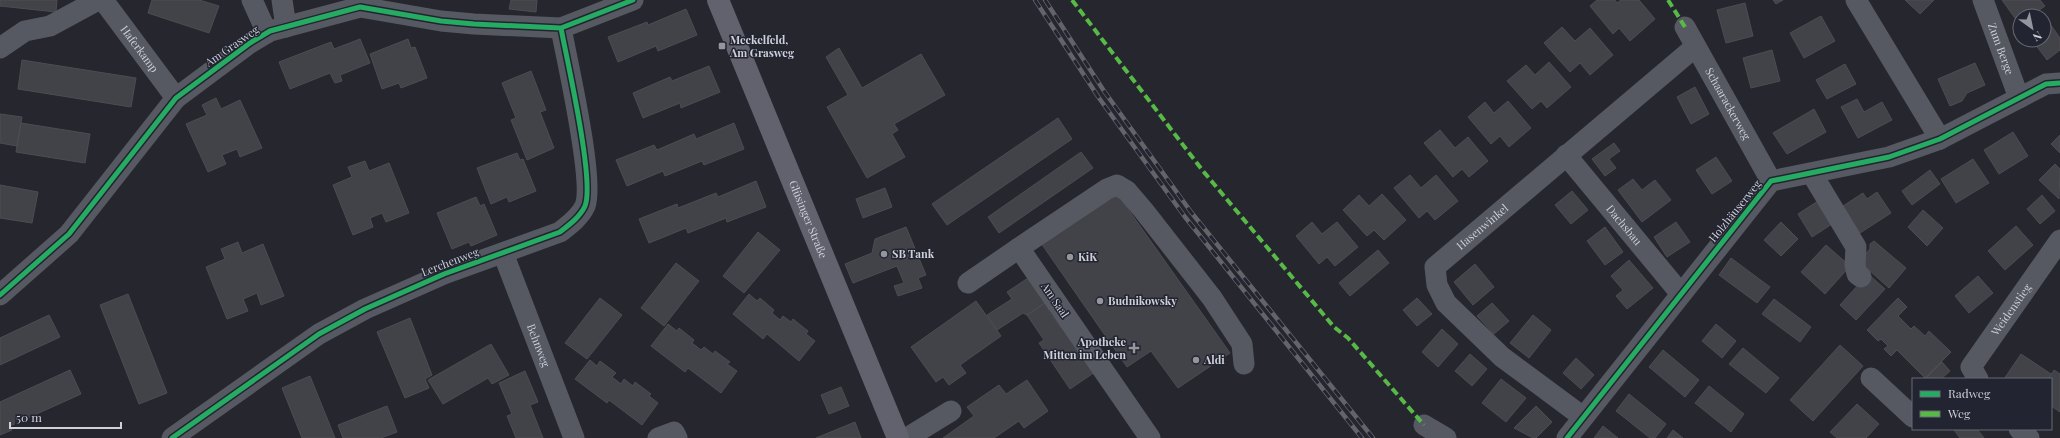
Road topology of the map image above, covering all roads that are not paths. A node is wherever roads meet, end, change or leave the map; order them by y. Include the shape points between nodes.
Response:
1 (98, 0) edge
2 (103, 0) edge
3 (252, 0) edge
4 (282, 0) edge
5 (633, 0) edge
6 (718, 0) edge
7 (1856, 0) edge
8 (1984, 0) edge
9 (1684, 27) dead end
10 (561, 28) junction
11 (277, 30) junction
12 (1695, 47) junction
13 (0, 48) edge
14 (2060, 83) edge
15 (176, 98) junction
16 (2019, 98) junction
17 (1940, 140) junction
18 (1566, 155) junction
19 (1812, 174) junction
20 (1771, 181) junction
21 (2060, 240) edge
22 (1019, 248) junction
23 (503, 253) junction
24 (1861, 277) dead end
25 (968, 283) dead end
26 (1681, 294) junction
27 (0, 295) edge
28 (1244, 364) dead end
29 (1970, 375) edge
30 (1871, 378) dead end
31 (951, 411) dead end
32 (1912, 416) edge
33 (1583, 418) junction
34 (1424, 425) dead end
35 (2020, 430) edge
36 (172, 438) edge
37 (574, 438) edge
38 (658, 438) edge
39 (677, 438) edge
40 (898, 438) edge
41 (907, 438) edge
42 (1150, 438) edge
43 (1446, 438) edge
44 (1567, 438) edge
45 (2029, 438) edge

1 - 13 street via 50,26 25,31
2 - 15 street, Haferkamp
3 - 11 street
4 - 11 street
5 - 10 street, Am Grasweg
6 - 40 main road, Glüsinger Straße
7 - 17 street
8 - 16 street, Zum Berge
9 - 12 street, Schaarackerweg
10 - 11 street, Am Grasweg via 474,24 360,7
10 - 23 street, Lerchenweg via 587,176 585,206 575,220 560,232
11 - 15 street, Am Grasweg via 250,43
12 - 18 street, Hasenwinkel
12 - 20 street, Schaarackerweg
14 - 16 street, Holzhäuserweg via 2046,84
15 - 27 street, Am Grasweg via 68,234
16 - 17 street, Holzhäuserweg
17 - 19 street, Holzhäuserweg via 1889,157
18 - 26 street, Dachsbau
18 - 33 street, Hasenwinkel via 1435,267 1437,286 1446,303 1502,357
19 - 20 street, Holzhäuserweg
19 - 24 street via 1856,247 1855,265 1857,274
20 - 26 street, Holzhäuserweg
21 - 29 street, Weidenstieg
22 - 25 street
22 - 28 street via 1107,189 1117,185 1127,191 1212,298 1242,344
22 - 42 street, Am Saal
23 - 36 street, Lerchenweg via 444,274 365,309 319,334
23 - 37 street, Behnweg
26 - 33 street, Holzhäuserweg
30 - 32 street
31 - 41 street
33 - 44 street, Holzhäuserweg
34 - 43 street
35 - 45 street
38 - 39 street via 674,432

